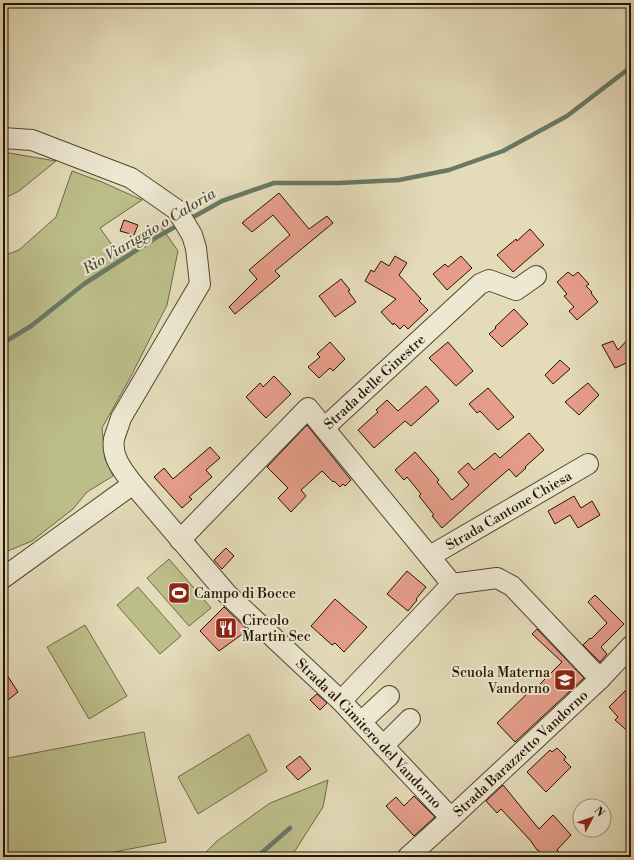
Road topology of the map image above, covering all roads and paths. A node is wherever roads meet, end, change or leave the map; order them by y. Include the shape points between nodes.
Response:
1 (3, 138) edge
2 (536, 276) dead end
3 (324, 428) junction
4 (588, 464) dead end
5 (133, 484) junction
6 (180, 540) junction
7 (430, 556) junction
8 (3, 578) edge
9 (452, 584) junction
10 (631, 646) edge
11 (600, 679) junction
12 (389, 696) dead end
13 (341, 701) junction
14 (410, 719) dead end
15 (361, 722) junction
16 (383, 746) junction
17 (451, 818) junction
18 (408, 857) edge

1 - 5 street, Strada al Cimitero del Vandorno via 32,140 131,178 177,210 192,235 200,284 121,418 114,440 115,457
2 - 3 street, Strada delle Ginestre via 516,290 489,280 480,284
3 - 6 street, Strada delle Ginestre via 308,408
3 - 7 street, Strada Cantone Chiesa
4 - 7 street, Strada Cantone Chiesa
5 - 6 street, Strada al Cimitero del Vandorno
5 - 8 street
6 - 13 street, Strada al Cimitero del Vandorno via 227,594
7 - 9 street, Strada Cantone Chiesa
9 - 11 street via 497,578 512,586
9 - 13 street
10 - 11 street, Strada Barazzetto Vandorno
11 - 17 street, Strada Barazzetto Vandorno
12 - 15 street
13 - 15 street, Strada al Cimitero del Vandorno
14 - 16 street
15 - 16 street, Strada al Cimitero del Vandorno
16 - 17 street, Strada al Cimitero del Vandorno
17 - 18 street, Strada Barazzetto Vandorno

